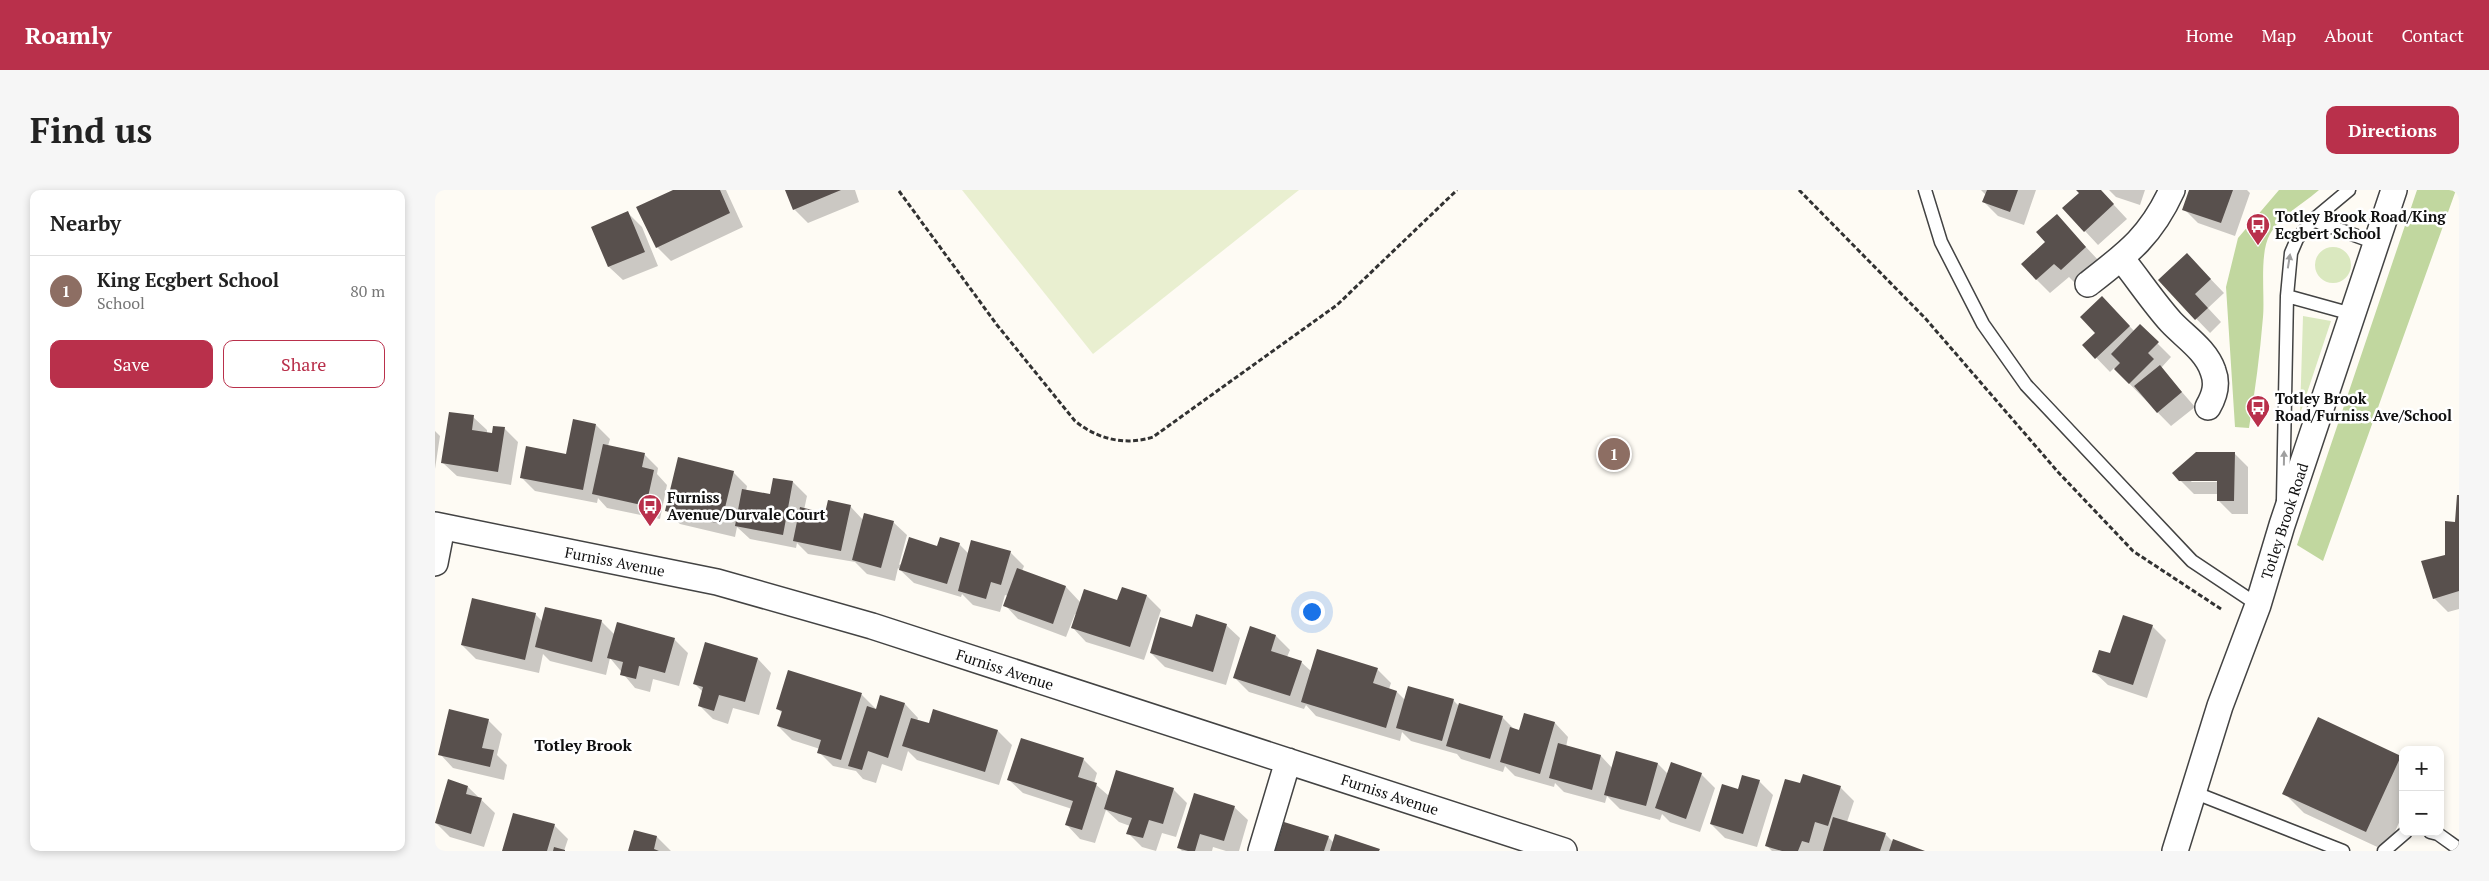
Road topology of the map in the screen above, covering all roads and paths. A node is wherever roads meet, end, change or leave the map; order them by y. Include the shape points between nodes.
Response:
1 (1457, 190) edge
2 (1799, 190) edge
3 (1925, 190) edge
4 (2172, 190) edge
5 (2349, 190) edge
6 (2395, 190) edge
7 (899, 191) edge
8 (2313, 220) junction
9 (2376, 243) junction
10 (2121, 258) junction
11 (2088, 284) dead end
12 (2287, 296) junction
13 (2352, 314) junction
14 (2208, 407) dead end
15 (2282, 525) junction
16 (439, 526) edge
17 (435, 563) edge
18 (2254, 616) junction
19 (1288, 761) junction
20 (2193, 792) junction
21 (2401, 836) edge
22 (2441, 836) edge
23 (2459, 849) edge
24 (1261, 851) edge
25 (1564, 851) edge
26 (2175, 851) edge
27 (2343, 851) edge
28 (2384, 851) edge

1 - 7 path via 1337,305 1153,437 1141,441 1089,433 1075,421 997,325
2 - 18 path via 1925,318 2058,472 2133,551
3 - 18 lane via 1941,242 1983,324 2025,386 2192,561
4 - 10 street via 2151,229
5 - 8 lane
6 - 9 street, Totley Brook Road
8 - 9 lane
12 -> 8 lane via 2291,253 2297,239
9 - 13 street, Totley Brook Road
10 - 11 street
10 - 14 street via 2169,320 2206,356 2216,385
12 - 13 lane
15 -> 12 lane
13 - 15 street, Totley Brook Road
15 - 18 street, Totley Brook Road
16 - 17 street
16 - 19 street, Furniss Avenue via 717,582 872,626
18 - 20 street, Totley Brook Road via 2220,706
19 - 24 street
19 - 25 street, Furniss Avenue
20 - 26 street, Totley Brook Road
20 - 27 lane
21 - 28 lane
22 - 23 lane

